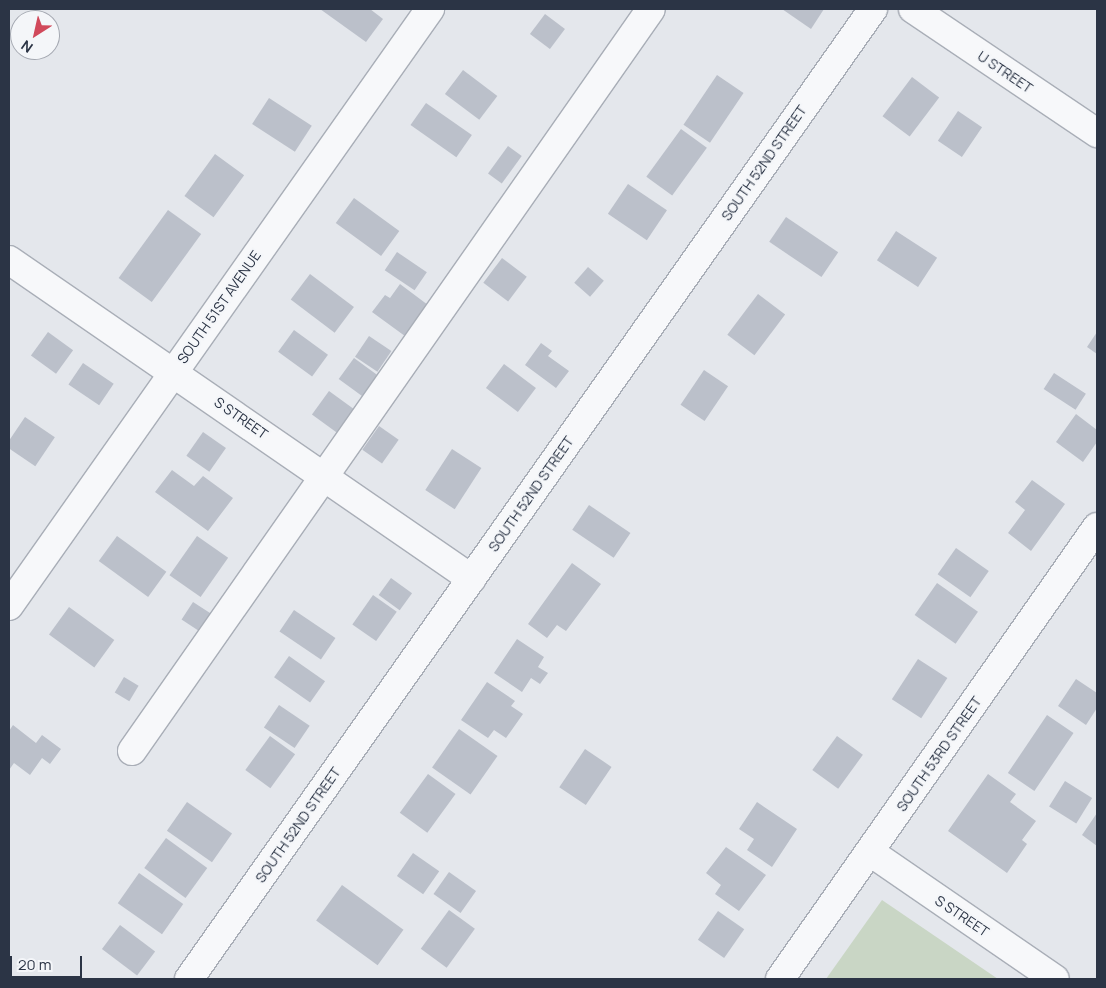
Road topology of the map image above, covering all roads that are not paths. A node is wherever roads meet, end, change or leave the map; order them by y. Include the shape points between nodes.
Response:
1 (430, 9) edge
2 (651, 9) edge
3 (873, 9) edge
4 (913, 9) edge
5 (1097, 133) edge
6 (9, 260) edge
7 (174, 371) junction
8 (325, 477) junction
9 (1097, 527) edge
10 (472, 579) junction
11 (9, 606) edge
12 (132, 751) dead end
13 (870, 852) junction
14 (189, 979) edge
15 (780, 979) edge
16 (1055, 979) edge

1 - 7 street, SOUTH 51ST AVENUE
2 - 8 street
3 - 10 street, SOUTH 52ND STREET
4 - 5 street, U STREET
6 - 7 street, S STREET
7 - 8 street, S STREET
7 - 11 street, SOUTH 51ST AVENUE
8 - 10 street, S STREET
8 - 12 street
9 - 13 street, SOUTH 53RD STREET
10 - 14 street, SOUTH 52ND STREET
13 - 15 street, SOUTH 53RD STREET
13 - 16 street, S STREET

